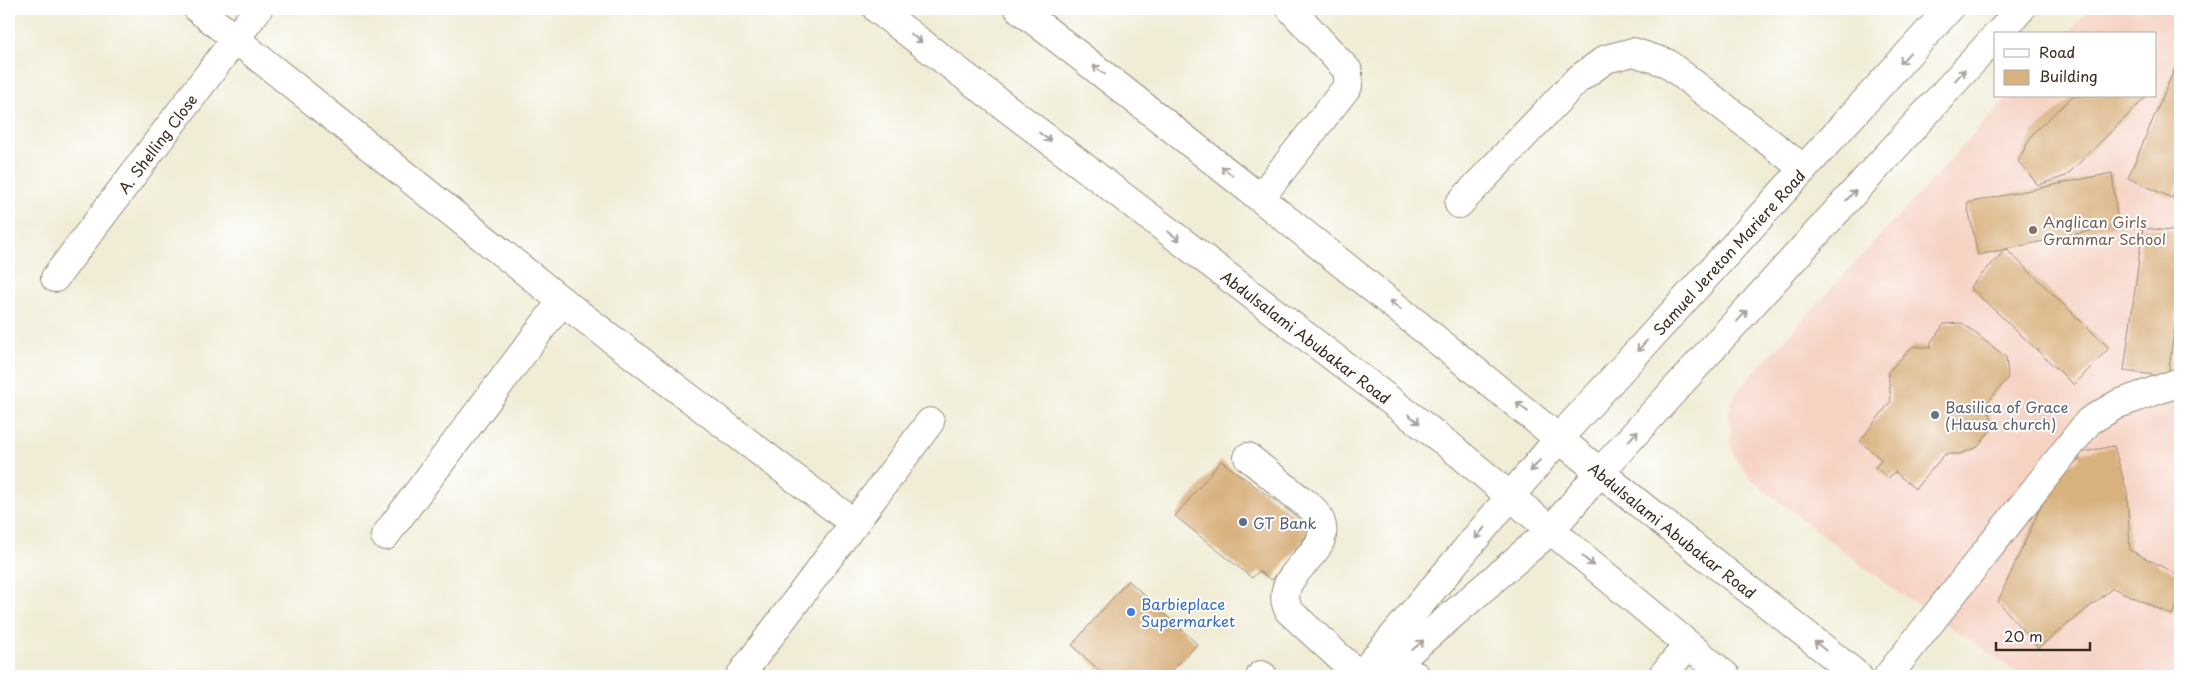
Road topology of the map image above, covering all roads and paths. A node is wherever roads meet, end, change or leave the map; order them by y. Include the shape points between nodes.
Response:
1 (198, 9) edge
2 (258, 9) edge
3 (877, 9) edge
4 (1018, 9) edge
5 (1291, 9) edge
6 (1949, 9) edge
7 (2021, 9) edge
8 (2000, 32) edge
9 (234, 38) junction
10 (1994, 38) edge
11 (1804, 169) junction
12 (1260, 198) junction
13 (1459, 204) dead end
14 (55, 278) dead end
15 (562, 301) junction
16 (2180, 382) edge
17 (930, 422) dead end
18 (1560, 437) junction
19 (1248, 457) dead end
20 (1600, 472) junction
21 (1511, 495) junction
22 (855, 524) junction
23 (1551, 530) junction
24 (385, 536) dead end
25 (1688, 644) junction
26 (1398, 672) edge
27 (740, 676) edge
28 (1360, 676) edge
29 (1662, 676) edge
30 (1726, 676) edge
31 (1858, 676) edge
32 (1888, 676) edge

1 - 9 main road
2 - 9 main road, A. Shelling Close
3 -> 21 main road, Abdulsalami Abubakar Road
12 -> 4 main road, Abdulsalami Abubakar Road
5 - 12 main road via 1348,71 1348,86
6 -> 11 main road, Samuel Jereton Mariere Road
7 - 8 main road
9 - 14 main road, A. Shelling Close
9 - 15 main road
20 -> 10 main road
11 - 13 main road via 1667,63 1633,52 1606,59 1577,80
11 -> 18 main road, Samuel Jereton Mariere Road
18 -> 12 main road, Abdulsalami Abubakar Road
15 - 22 main road
15 - 24 main road
16 - 32 main road via 2118,404 2089,421
17 - 22 main road
18 - 20 main road, Abdulsalami Abubakar Road
18 -> 21 main road, Samuel Jereton Mariere Road
19 - 28 main road via 1314,510 1322,526 1320,544 1286,586 1284,601 1289,611
20 - 23 main road
31 -> 20 main road, Abdulsalami Abubakar Road
21 - 23 main road, Abdulsalami Abubakar Road
21 -> 28 main road, Samuel Jereton Mariere Road
22 - 27 main road
23 -> 25 main road, Abdulsalami Abubakar Road
26 -> 23 main road
25 - 29 main road
25 - 30 main road, Abdulsalami Abubakar Road

